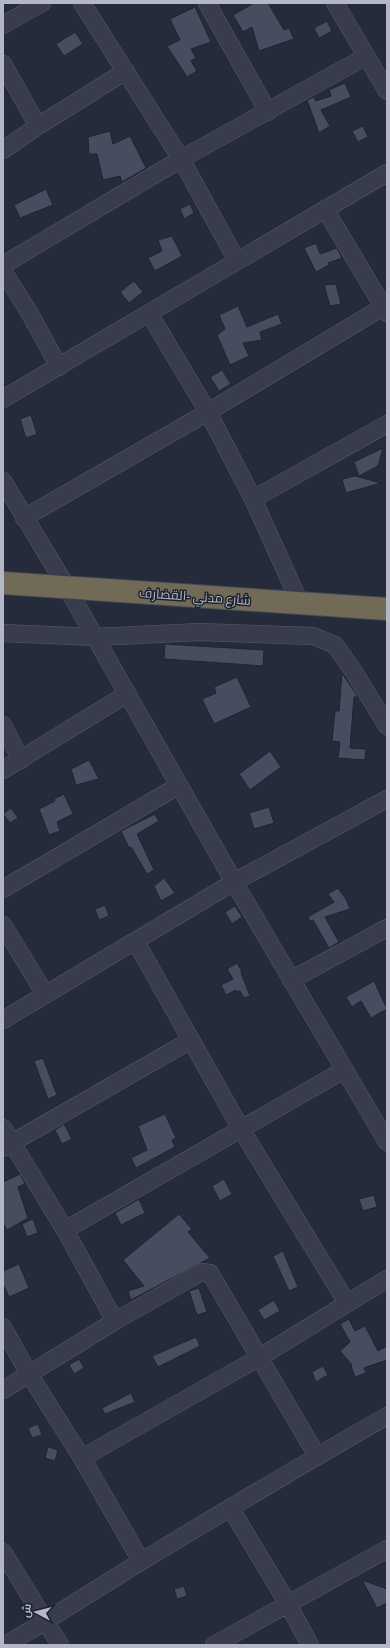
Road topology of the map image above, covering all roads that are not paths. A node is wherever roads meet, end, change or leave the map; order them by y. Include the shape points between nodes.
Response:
1 (42, 3) edge
2 (82, 3) edge
3 (207, 3) edge
4 (335, 3) edge
5 (3, 25) edge
6 (365, 57) junction
7 (3, 64) edge
8 (126, 71) junction
9 (387, 91) edge
10 (268, 112) junction
11 (38, 126) junction
12 (3, 150) edge
13 (181, 159) junction
14 (387, 173) edge
15 (325, 209) junction
16 (237, 261) junction
17 (3, 264) edge
18 (3, 271) edge
19 (385, 310) edge
20 (149, 313) junction
21 (59, 368) junction
22 (3, 399) edge
23 (208, 412) junction
24 (387, 424) edge
25 (3, 481) edge
26 (253, 499) junction
27 (24, 518) junction
28 (3, 583) edge
29 (66, 586) junction
30 (300, 603) junction
31 (387, 609) edge
32 (3, 633) edge
33 (95, 637) junction
34 (127, 694) junction
35 (3, 725) edge
36 (387, 726) edge
37 (21, 760) junction
38 (3, 770) edge
39 (178, 786) junction
40 (387, 799) edge
41 (234, 882) junction
42 (3, 889) edge
43 (3, 925) edge
44 (387, 929) edge
45 (136, 942) junction
46 (292, 980) junction
47 (45, 994) junction
48 (3, 1020) edge
49 (191, 1040) junction
50 (344, 1070) junction
51 (3, 1128) edge
52 (241, 1129) junction
53 (387, 1142) edge
54 (7, 1145) edge
55 (65, 1230) junction
56 (387, 1279) edge
57 (348, 1303) junction
58 (115, 1321) junction
59 (3, 1327) edge
60 (260, 1357) junction
61 (29, 1374) junction
62 (3, 1390) edge
63 (387, 1416) edge
64 (317, 1456) junction
65 (82, 1458) junction
66 (231, 1509) junction
67 (387, 1549) edge
68 (3, 1552) edge
69 (141, 1561) junction
70 (288, 1604) junction
71 (46, 1622) junction
72 (5, 1645) edge
73 (60, 1645) edge
74 (214, 1645) edge
75 (310, 1645) edge

1 - 5 street
2 - 8 street via 99,33
3 - 10 street
4 - 6 street
6 - 9 street
6 - 10 street
7 - 11 street
8 - 11 street
8 - 13 street
10 - 13 street
11 - 12 street
13 - 16 street
13 - 17 street
14 - 15 street
15 - 16 street
15 - 19 street
16 - 20 street
18 - 21 street via 29,312
19 - 23 street
20 - 21 street
20 - 23 street
21 - 22 street
23 - 26 street
23 - 27 street
24 - 26 street
25 - 27 street
26 - 30 street
27 - 29 street
28 - 29 highway, شارع مدني -القضارف
29 - 30 highway, شارع مدني -القضارف
29 - 33 street
30 - 31 highway, شارع مدني -القضارف
32 - 33 street
33 - 34 street
33 - 36 street via 200,632 313,636 335,645
34 - 37 street
34 - 39 street
35 - 37 street
37 - 38 street
39 - 41 street
39 - 42 street
40 - 41 street
41 - 45 street
41 - 46 street
43 - 47 street
44 - 46 street
45 - 47 street
45 - 49 street
46 - 50 street
47 - 48 street
49 - 52 street
49 - 54 street
50 - 52 street
50 - 53 street
51 - 54 street
52 - 55 street
52 - 57 street
54 - 55 street
55 - 58 street
56 - 57 street
57 - 60 street
58 - 60 street via 206,1272 210,1273
58 - 61 street
59 - 61 street
60 - 64 street
60 - 65 street
61 - 62 street
61 - 65 street
63 - 64 street
64 - 66 street
65 - 69 street
66 - 69 street
66 - 70 street
67 - 70 street
68 - 71 street
69 - 71 street
70 - 74 street
70 - 75 street
71 - 72 street
71 - 73 street

